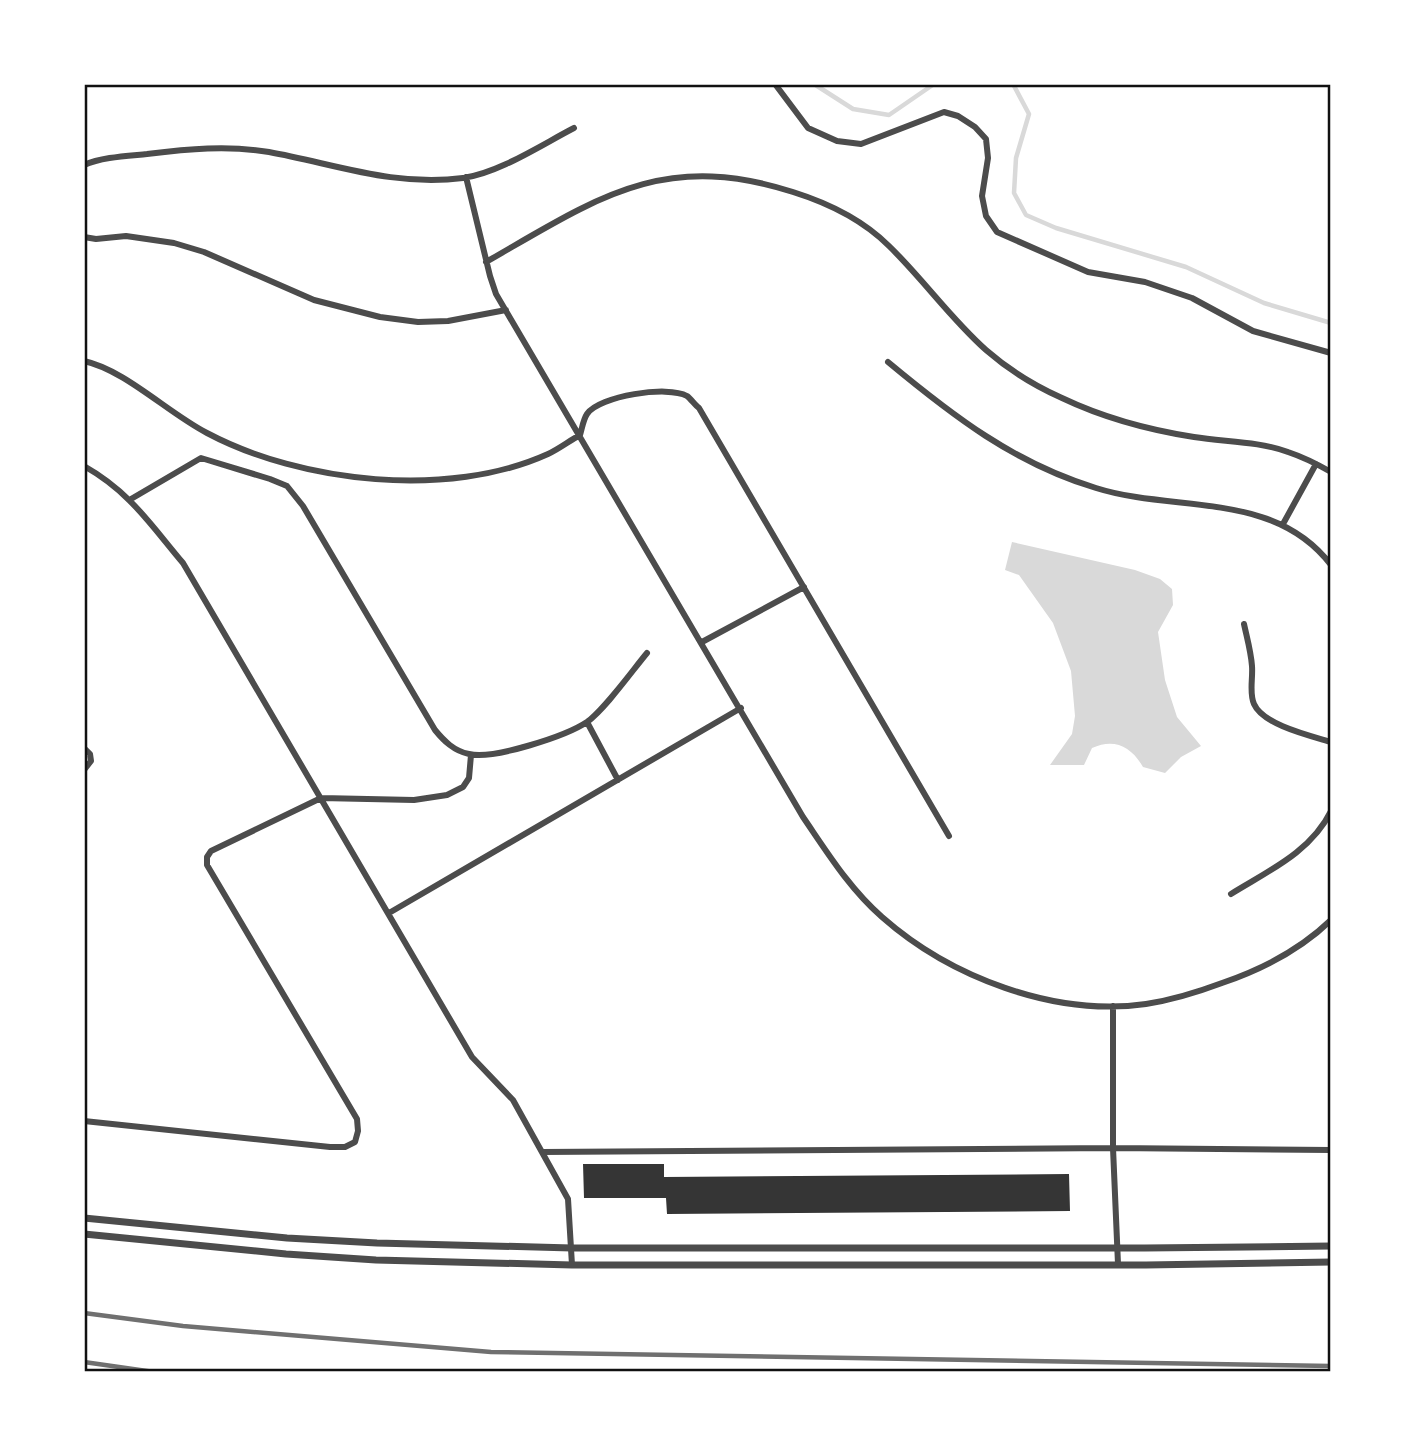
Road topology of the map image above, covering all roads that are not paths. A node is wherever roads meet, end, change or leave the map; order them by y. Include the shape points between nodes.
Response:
1 (775, 84) edge
2 (574, 128) dead end
3 (84, 165) edge
4 (466, 177) junction
5 (84, 237) edge
6 (486, 262) junction
7 (506, 310) junction
8 (1331, 353) edge
9 (84, 361) edge
10 (888, 362) dead end
11 (580, 435) junction
12 (1316, 464) junction
13 (84, 466) edge
14 (1331, 472) edge
15 (131, 499) junction
16 (1283, 524) junction
17 (1331, 565) edge
18 (804, 587) junction
19 (1244, 624) dead end
20 (702, 642) junction
21 (647, 653) dead end
22 (741, 708) junction
23 (587, 722) junction
24 (1331, 742) edge
25 (84, 748) edge
26 (471, 755) junction
27 (84, 770) edge
28 (618, 780) junction
29 (321, 798) junction
30 (1331, 811) edge
31 (948, 836) dead end
32 (1231, 894) dead end
33 (389, 913) junction
34 (1331, 919) edge
35 (1112, 1006) junction
36 (84, 1121) edge
37 (1112, 1148) junction
38 (1331, 1150) edge
39 (542, 1152) junction
40 (84, 1218) edge
41 (84, 1234) edge
42 (1331, 1246) edge
43 (572, 1248) junction
44 (1116, 1248) junction
45 (1331, 1262) edge
46 (1118, 1264) junction
47 (572, 1265) junction

1 - 8 street via 808,128 837,141 861,144 944,112 958,116 986,139 982,196 986,216 997,232 1088,272 1145,282 1192,298 1254,331
2 - 4 street via 491,170
3 - 4 street via 133,155 226,148 268,152 390,178
4 - 6 street
5 - 7 street via 126,236 174,243 314,300 380,317 448,321
6 - 7 street
6 - 12 street via 628,187 692,176 766,184 856,219 887,244 986,350 1036,385 1142,427 1286,451
7 - 11 street
9 - 11 street via 107,369 209,435 297,467 338,476 426,480 467,476 548,454
10 - 16 street via 993,443 1047,470 1096,488 1227,508
11 - 18 street via 585,416 609,400 668,391 687,396 699,408
11 - 20 street
12 - 14 street
12 - 16 street
13 - 15 street
15 - 26 street via 201,458 287,486 435,730 446,743
15 - 29 street via 183,564
16 - 17 street
18 - 20 street
18 - 31 street
19 - 24 street via 1252,665 1252,702 1257,710 1294,730
20 - 22 street
21 - 23 street
22 - 28 street
22 - 35 street via 803,817 846,880 881,917 922,948 1006,989 1038,998
23 - 26 street via 534,744
23 - 28 street
25 - 27 street via 91,761
26 - 29 street via 470,778 447,795 414,800
28 - 33 street
29 - 33 street
29 - 36 street via 211,851 207,865 357,1119 355,1142 330,1147
30 - 32 street via 1311,840 1291,857
33 - 39 street via 472,1057 513,1100
34 - 35 street via 1284,956 1251,974 1178,998
35 - 37 street
37 - 38 street
37 - 39 street
37 - 44 street
39 - 43 street via 568,1199
40 - 43 street via 300,1239
41 - 47 street via 286,1254
42 - 44 street
43 - 44 street
43 - 47 street
44 - 46 street
45 - 46 street
46 - 47 street

